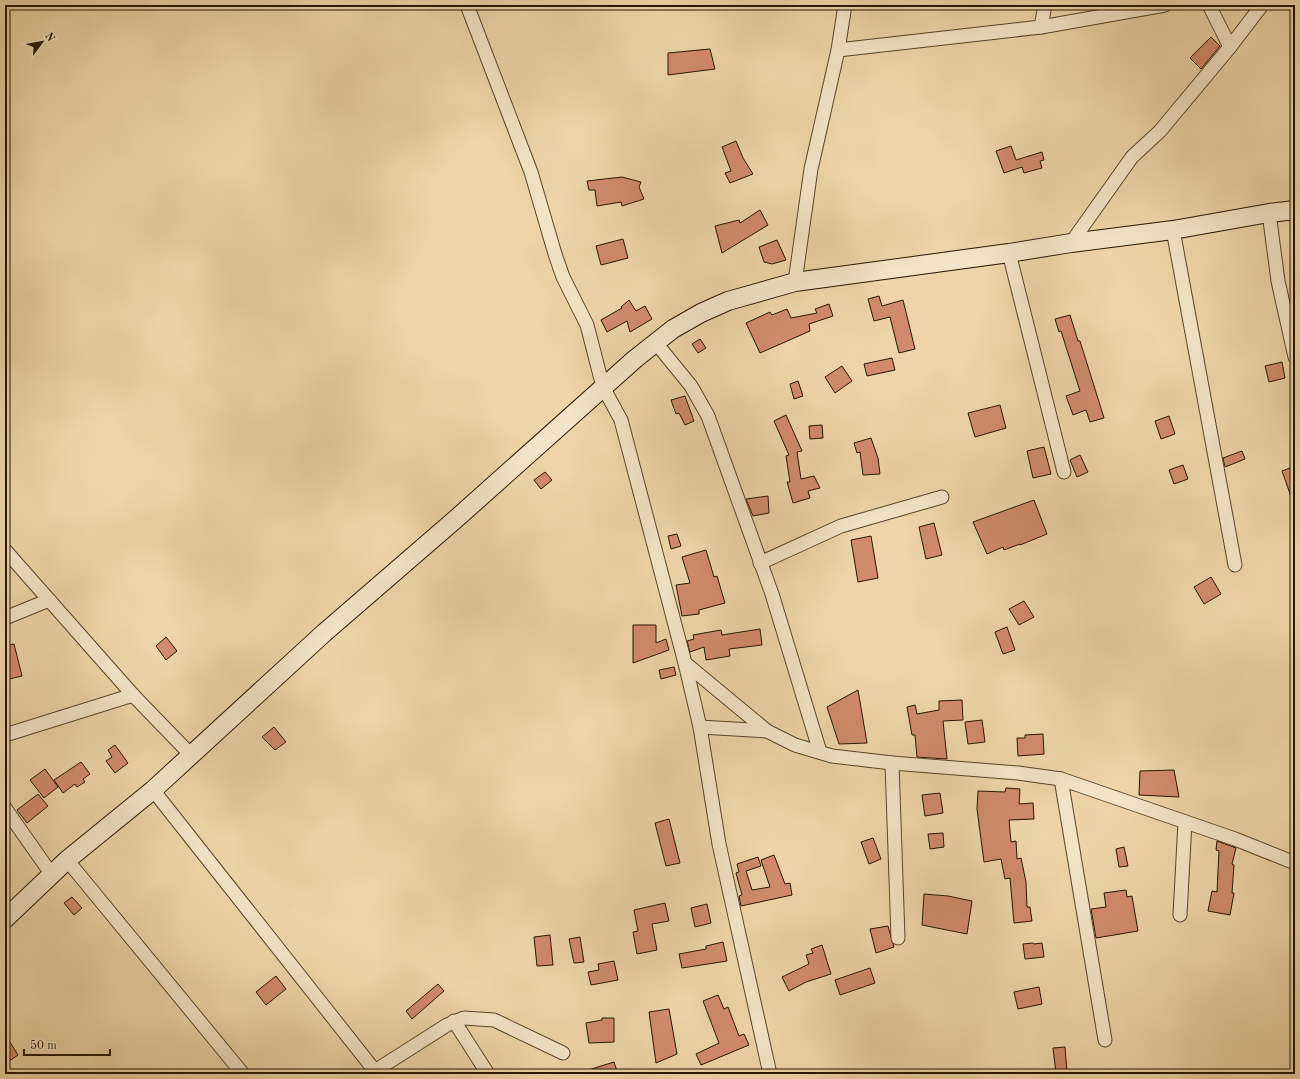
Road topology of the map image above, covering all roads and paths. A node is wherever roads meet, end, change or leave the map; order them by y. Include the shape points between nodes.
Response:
1 (467, 5) edge
2 (845, 5) edge
3 (1045, 5) edge
4 (1165, 5) edge
5 (1209, 5) edge
6 (1262, 5) edge
7 (1041, 27) junction
8 (1230, 47) junction
9 (838, 50) junction
10 (1295, 210) edge
11 (1269, 213) junction
12 (1173, 230) junction
13 (1071, 243) junction
14 (1009, 253) junction
15 (795, 282) junction
16 (1290, 316) edge
17 (656, 343) junction
18 (1295, 357) edge
19 (603, 387) junction
20 (1064, 472) dead end
21 (942, 497) dead end
22 (5, 550) edge
23 (760, 563) junction
24 (1235, 565) dead end
25 (49, 600) junction
26 (5, 618) edge
27 (685, 663) junction
28 (133, 695) junction
29 (700, 727) junction
30 (767, 731) junction
31 (5, 735) edge
32 (820, 752) junction
33 (191, 755) junction
34 (892, 763) junction
35 (1061, 779) junction
36 (153, 790) junction
37 (5, 808) edge
38 (1185, 822) junction
39 (67, 860) junction
40 (1295, 863) edge
41 (52, 875) junction
42 (1180, 915) dead end
43 (5, 919) edge
44 (898, 938) dead end
45 (454, 1022) junction
46 (1105, 1040) dead end
47 (563, 1053) dead end
48 (373, 1072) edge
49 (243, 1074) edge
50 (488, 1074) edge
51 (770, 1074) edge

1 - 19 street via 532,172 545,226 557,260 587,325
2 - 9 street
3 - 7 street
4 - 7 street
5 - 8 street
6 - 8 street
7 - 9 street
8 - 13 street via 1160,131 1132,157
9 - 15 street via 811,169
10 - 11 main road
11 - 12 main road
11 - 16 street
12 - 13 main road
12 - 24 street
13 - 14 main road
14 - 15 main road
14 - 20 street
15 - 17 main road via 728,301 684,322
16 - 18 street
17 - 19 main road
17 - 23 street via 691,386 704,407
19 - 27 street via 621,420
19 - 33 main road via 458,518 324,633
21 - 23 street via 841,526
22 - 25 street
23 - 32 street via 772,594
25 - 26 street
25 - 28 street
27 - 29 street
27 - 30 street
28 - 31 street
28 - 33 street
29 - 30 street
29 - 51 street via 719,844
30 - 32 street via 795,745
32 - 34 street via 832,756
33 - 36 main road
34 - 35 street via 1018,772
34 - 44 street
35 - 38 street
35 - 46 street
36 - 39 main road
36 - 48 street
37 - 41 street
38 - 40 street
38 - 42 street
39 - 41 main road
39 - 49 street
41 - 43 main road
45 - 47 street via 464,1018 494,1020
45 - 48 street
45 - 50 street

